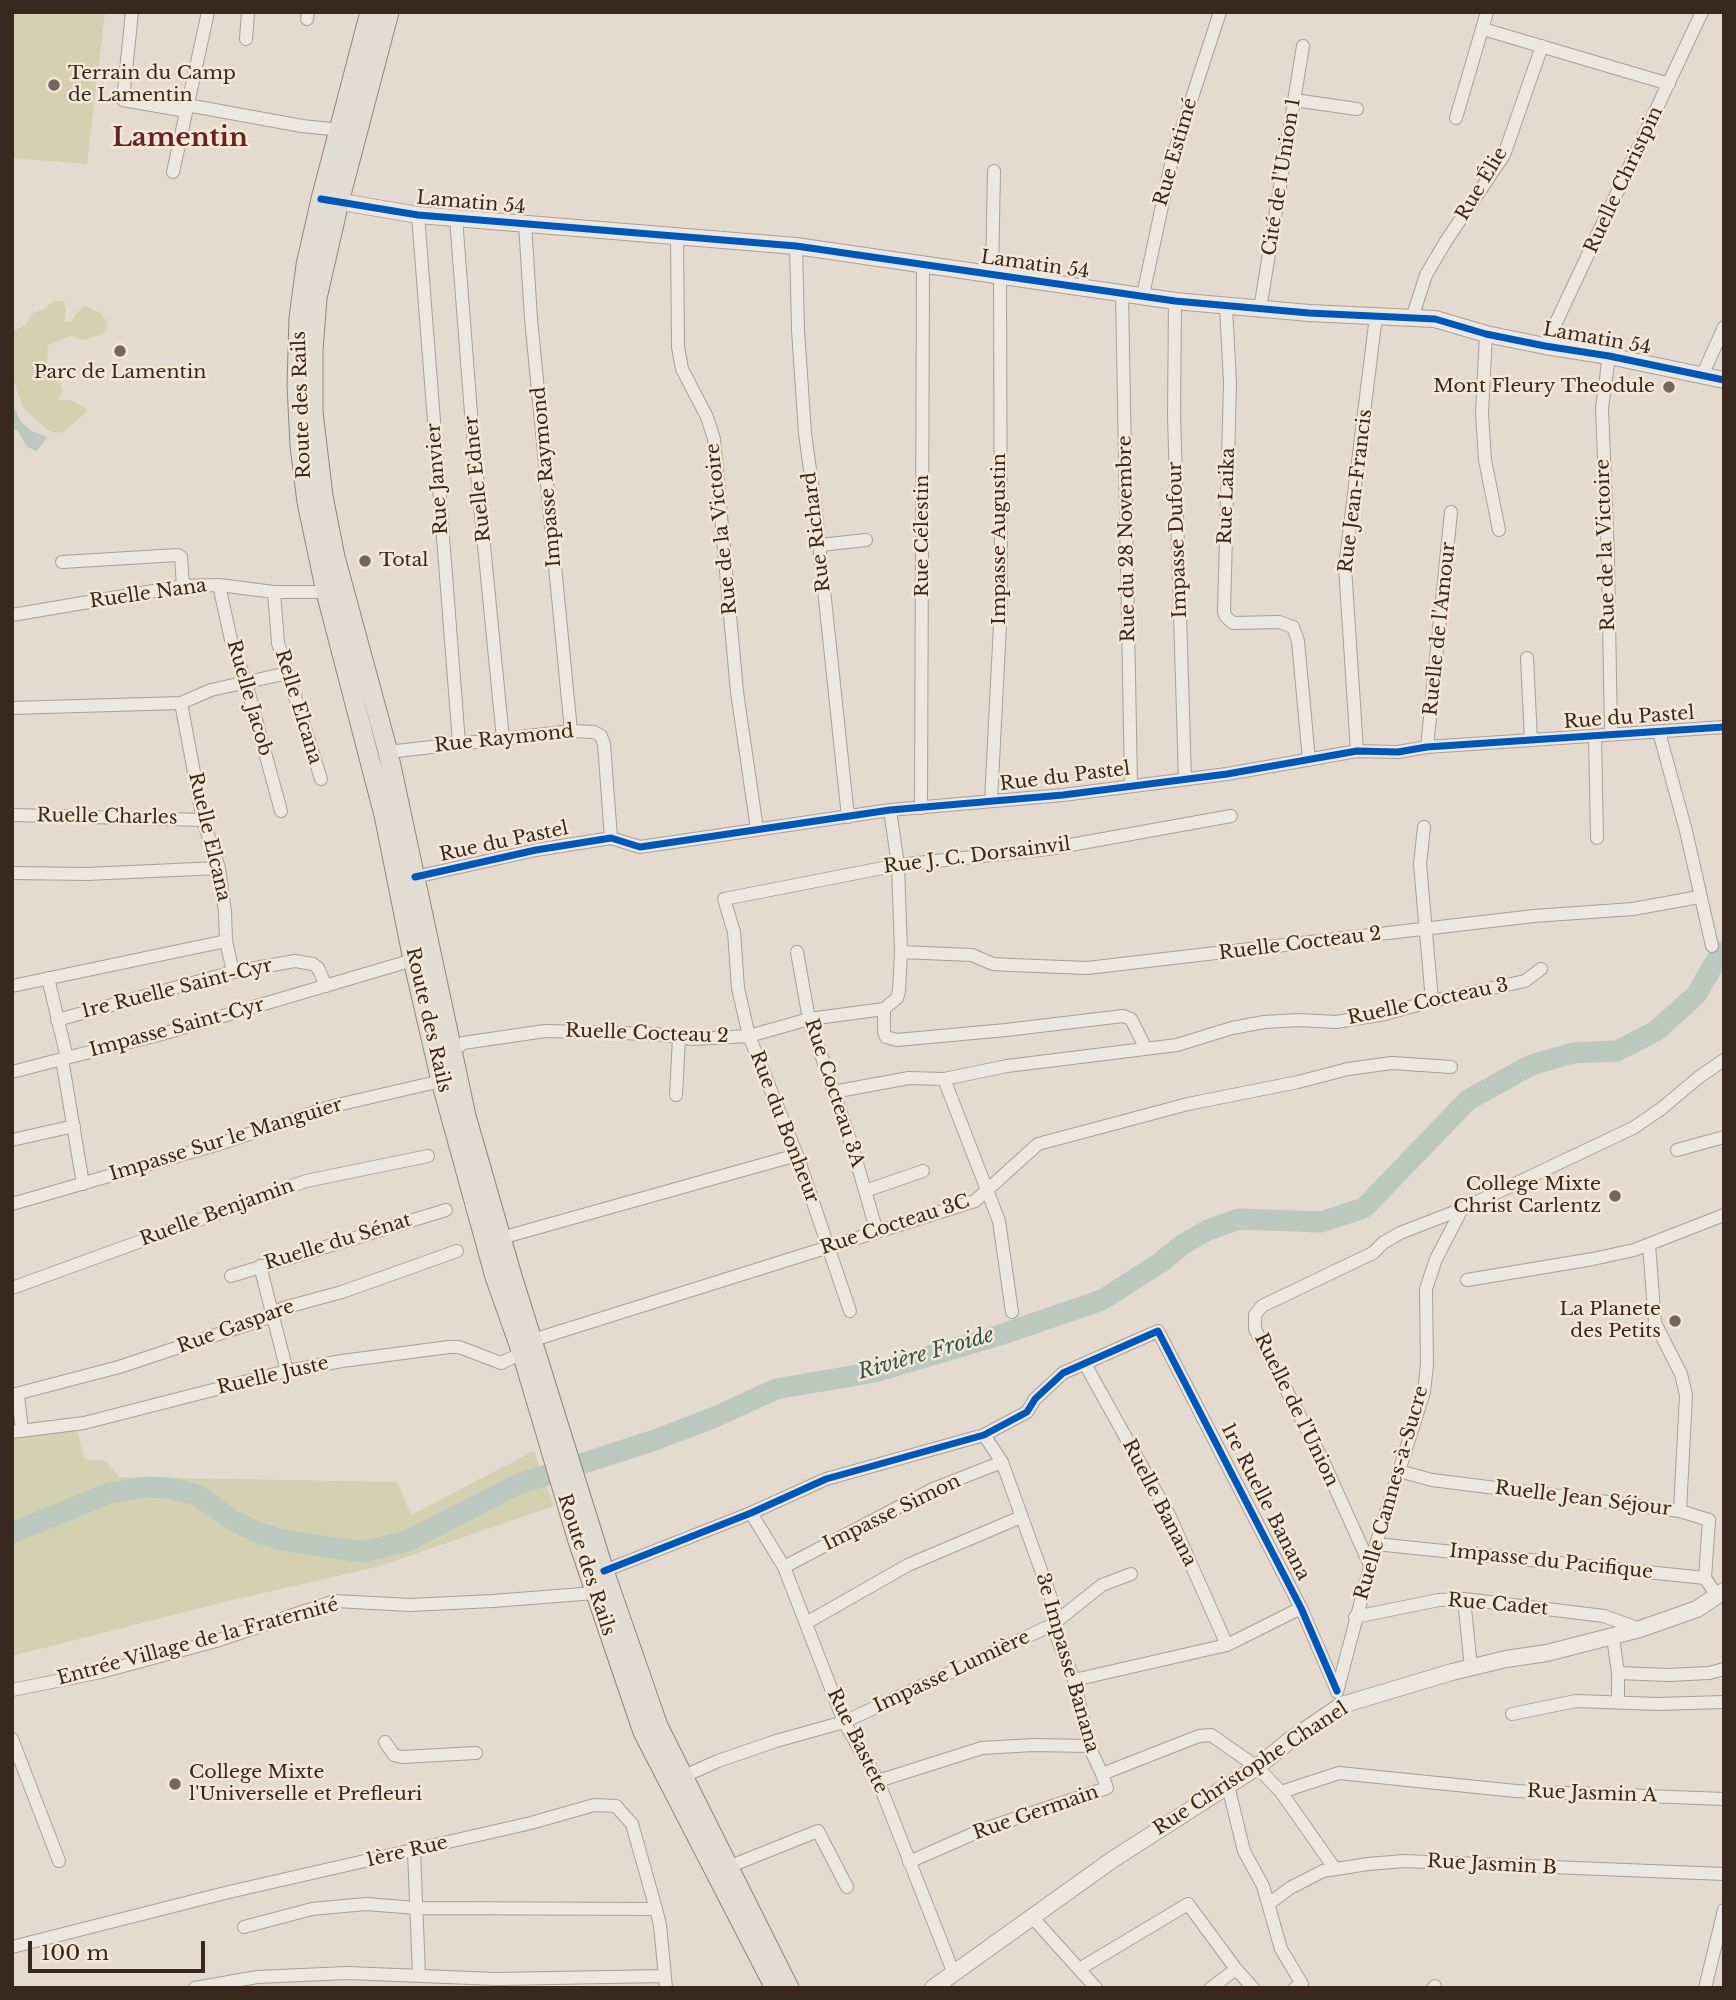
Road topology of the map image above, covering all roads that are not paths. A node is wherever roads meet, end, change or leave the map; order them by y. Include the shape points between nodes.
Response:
1 (132, 12) edge
2 (208, 12) edge
3 (248, 12) edge
4 (370, 12) edge
5 (389, 12) edge
6 (1220, 12) edge
7 (1487, 12) edge
8 (1702, 12) edge
9 (1483, 29) junction
10 (246, 39) dead end
11 (1303, 46) dead end
12 (1542, 46) junction
13 (1670, 84) junction
14 (1294, 100) junction
15 (187, 108) junction
16 (1357, 109) dead end
17 (1456, 118) dead end
18 (341, 130) junction
19 (173, 172) dead end
20 (994, 172) dead end
21 (330, 200) junction
22 (418, 215) junction
23 (456, 218) junction
24 (525, 223) junction
25 (677, 235) junction
26 (796, 246) junction
27 (923, 265) junction
28 (996, 275) junction
29 (1122, 294) junction
30 (1143, 295) junction
31 (1174, 300) junction
32 (1226, 306) junction
33 (1260, 309) junction
34 (1376, 316) junction
35 (1412, 318) junction
36 (1724, 327) edge
37 (1486, 334) junction
38 (1545, 346) junction
39 (1609, 356) junction
40 (1702, 376) junction
41 (1724, 380) edge
42 (1451, 512) dead end
43 (1499, 530) dead end
44 (866, 540) dead end
45 (820, 545) junction
46 (62, 562) dead end
47 (219, 585) junction
48 (183, 586) junction
49 (274, 592) junction
50 (326, 592) junction
51 (12, 615) edge
52 (1527, 658) dead end
53 (288, 673) junction
54 (246, 683) junction
55 (181, 703) junction
56 (12, 708) edge
57 (1724, 727) edge
58 (571, 731) junction
59 (1659, 732) junction
60 (1611, 735) junction
61 (1595, 736) junction
62 (503, 739) junction
63 (1531, 740) junction
64 (458, 743) junction
65 (1427, 747) junction
66 (388, 751) junction
67 (1357, 751) junction
68 (1309, 760) junction
69 (321, 779) dead end
70 (1185, 779) junction
71 (1131, 785) junction
72 (990, 802) junction
73 (921, 808) junction
74 (890, 810) junction
75 (281, 811) dead end
76 (12, 815) edge
77 (1231, 816) dead end
78 (848, 817) junction
79 (203, 820) junction
80 (1424, 827) dead end
81 (757, 829) junction
82 (611, 838) junction
83 (1597, 838) dead end
84 (898, 865) junction
85 (219, 868) junction
86 (12, 873) edge
87 (415, 877) junction
88 (1699, 897) junction
89 (724, 899) joint
90 (1426, 929) junction
91 (226, 941) junction
92 (1712, 946) dead end
93 (797, 952) dead end
94 (901, 952) junction
95 (413, 960) junction
96 (1541, 969) dead end
97 (233, 972) junction
98 (48, 978) junction
99 (12, 986) edge
100 (326, 986) junction
101 (1432, 1001) junction
102 (884, 1009) junction
103 (809, 1019) junction
104 (57, 1020) junction
105 (749, 1037) junction
106 (679, 1038) junction
107 (1146, 1049) junction
108 (452, 1052) junction
109 (65, 1058) junction
110 (1724, 1060) edge
111 (1451, 1068) dead end
112 (12, 1072) edge
113 (944, 1079) junction
114 (441, 1081) junction
115 (833, 1092) junction
116 (676, 1096) dead end
117 (74, 1126) junction
118 (1724, 1137) edge
119 (12, 1140) edge
120 (1677, 1150) dead end
121 (797, 1155) junction
122 (428, 1156) dead end
123 (923, 1171) dead end
124 (83, 1184) junction
125 (865, 1191) junction
126 (987, 1191) junction
127 (12, 1203) edge
128 (1462, 1209) junction
129 (446, 1210) dead end
130 (1724, 1214) edge
131 (877, 1232) junction
132 (501, 1238) junction
133 (1649, 1245) junction
134 (828, 1248) junction
135 (457, 1251) dead end
136 (260, 1266) junction
137 (231, 1276) dead end
138 (1467, 1280) dead end
139 (12, 1288) edge
140 (850, 1311) dead end
141 (1012, 1312) dead end
142 (274, 1314) junction
143 (528, 1347) junction
144 (1085, 1364) junction
145 (287, 1371) junction
146 (15, 1395) edge
147 (17, 1432) edge
148 (984, 1435) junction
149 (1002, 1462) junction
150 (1399, 1471) junction
151 (1680, 1511) junction
152 (751, 1513) junction
153 (1021, 1517) junction
154 (586, 1539) junction
155 (1376, 1544) junction
156 (1370, 1565) junction
157 (784, 1567) junction
158 (604, 1571) junction
159 (1131, 1574) dead end
160 (1705, 1578) junction
161 (595, 1593) junction
162 (1720, 1594) edge
163 (1464, 1599) junction
164 (1301, 1608) junction
165 (1355, 1618) junction
166 (806, 1623) junction
167 (1052, 1625) junction
168 (1640, 1629) junction
169 (1613, 1637) junction
170 (1227, 1645) junction
171 (1471, 1668) junction
172 (1724, 1669) edge
173 (1618, 1674) junction
174 (1074, 1680) junction
175 (12, 1690) edge
176 (1339, 1698) junction
177 (1618, 1701) junction
178 (1724, 1702) edge
179 (1512, 1714) dead end
180 (844, 1722) junction
181 (12, 1739) edge
182 (385, 1742) dead end
183 (1089, 1746) junction
184 (476, 1753) dead end
185 (1258, 1767) junction
186 (1102, 1774) junction
187 (682, 1777) junction
188 (878, 1781) junction
189 (1228, 1786) junction
190 (1281, 1792) junction
191 (1724, 1799) edge
192 (414, 1851) junction
193 (59, 1861) dead end
194 (909, 1862) junction
195 (728, 1867) junction
196 (1335, 1869) junction
197 (1724, 1874) edge
198 (847, 1887) dead end
199 (1269, 1903) junction
200 (415, 1908) junction
201 (656, 1909) junction
202 (1724, 1910) edge
203 (1033, 1918) junction
204 (244, 1927) dead end
205 (12, 1947) edge
206 (1081, 1969) junction
207 (1236, 1969) junction
208 (954, 1974) junction
209 (419, 1975) junction
210 (308, 1981) edge
211 (665, 1982) edge
212 (1298, 1986) edge
213 (195, 1988) edge
214 (775, 1988) edge
215 (789, 1988) edge
216 (933, 1988) edge
217 (1096, 1988) edge
218 (1211, 1988) edge
219 (1253, 1988) edge
220 (1704, 1988) edge

1 - 15 street via 123,100
2 - 15 street
3 - 10 street
4 - 18 main road, Route des Rails
5 - 21 main road, Route des Rails
6 - 30 street, Rue Estimé via 1172,159
7 - 9 street
8 - 13 street, Ruelle Christpin
9 - 12 street
9 - 17 street
11 - 14 street, Cité de l'Union 1
12 - 13 street
12 - 35 street, Rue Élie via 1504,155 1426,275
13 - 38 street, Ruelle Christpin
14 - 16 street
14 - 33 street, Cité de l'Union 1
15 - 18 street
15 - 19 street
18 - 21 main road, Route des Rails
20 - 28 street, Impasse Augustin
21 - 22 street, Lamatin 54
21 - 50 main road, Route des Rails via 306,265 297,384 307,502
21 - 66 main road, Route des Rails via 317,298 313,412 335,557
22 - 23 street, Lamatin 54
22 - 64 street, Rue Janvier
23 - 24 street, Lamatin 54
23 - 62 street, Ruelle Edner
24 - 25 street, Lamatin 54
24 - 58 street, Impasse Raymond
25 - 26 street, Lamatin 54
25 - 81 street, Rue de la Victoire via 678,347 682,369 714,439 737,692
26 - 27 street, Lamatin 54
26 - 45 street, Rue Richard via 805,433
27 - 28 street, Lamatin 54
27 - 73 street, Rue Célestin
28 - 29 street, Lamatin 54
28 - 72 street, Impasse Augustin via 1001,605
29 - 30 street, Lamatin 54
29 - 71 street, Rue du 28 Novembre
30 - 31 street, Lamatin 54
31 - 32 street, Lamatin 54
31 - 70 street, Impasse Dufour
32 - 33 street, Lamatin 54
32 - 68 street, Rue Laika via 1230,383 1224,611 1233,623 1279,622 1293,627
33 - 34 street, Lamatin 54
34 - 35 street, Lamatin 54
34 - 67 street, Rue Jean-Francis via 1345,567
35 - 37 street, Lamatin 54 via 1435,319
36 - 40 street
37 - 38 street, Lamatin 54
37 - 43 street via 1485,460
38 - 39 street, Lamatin 54
39 - 40 street, Lamatin 54
39 - 60 street, Rue de la Victoire via 1602,408
40 - 41 street, Lamatin 54
42 - 65 street, Ruelle de l'Amour
44 - 45 street
45 - 78 street, Rue Richard
46 - 48 street via 178,555
47 - 48 street, Ruelle Nana
47 - 49 street, Ruelle Nana
47 - 54 street, Ruelle Jacob
48 - 51 street, Ruelle Nana
49 - 50 street, Ruelle Nana
49 - 53 street, Relle Elcana via 278,643
50 - 95 main road, Route des Rails via 384,815
52 - 63 street
53 - 54 street
53 - 69 street, Relle Elcana
54 - 55 street via 211,690
54 - 75 street, Ruelle Jacob
55 - 56 street
55 - 79 street, Ruelle Elcana
57 - 59 street, Rue du Pastel
58 - 62 street, Rue Raymond
58 - 82 street, Rue Raymond via 594,732 604,744
59 - 60 street, Rue du Pastel
59 - 88 street
60 - 61 street, Rue du Pastel
61 - 63 street, Rue du Pastel
61 - 83 street
62 - 64 street, Rue Raymond
63 - 65 street, Rue du Pastel
64 - 66 street, Rue Raymond
65 - 67 street, Rue du Pastel
66 - 87 main road, Route des Rails
67 - 68 street, Rue du Pastel
68 - 70 street, Rue du Pastel
70 - 71 street, Rue du Pastel
71 - 72 street, Rue du Pastel
72 - 73 street, Rue du Pastel
73 - 74 street, Rue du Pastel
74 - 78 street, Rue du Pastel
74 - 84 street
76 - 79 street, Ruelle Charles
77 - 84 street, Rue J. C. Dorsainvil via 1048,849
78 - 81 street, Rue du Pastel
79 - 85 street, Ruelle Elcana
80 - 90 street via 1420,864
81 - 82 street, Rue du Pastel via 640,847
82 - 87 street, Rue du Pastel
84 - 89 street, Rue J. C. Dorsainvil
84 - 94 street
85 - 86 street
85 - 91 street, Ruelle Elcana
87 - 108 main road, Route des Rails
88 - 90 street, Ruelle Cocteau 2 via 1633,909
88 - 92 street
89 - 105 street, Rue du Bonheur via 734,932 738,988
90 - 94 street, Ruelle Cocteau 2 via 1087,968 993,964 972,955
90 - 101 street
91 - 97 street, Ruelle Elcana
91 - 98 street
93 - 103 street, Rue Cocteau 3A
94 - 102 street via 897,998
95 - 100 street, Impasse Saint-Cyr
95 - 114 main road, Route des Rails
96 - 101 street, Ruelle Cocteau 3 via 1525,981
97 - 100 street, 1re Ruelle Saint-Cyr via 306,961 318,968
97 - 104 street, 1re Ruelle Saint-Cyr
98 - 99 street
98 - 104 street
100 - 109 street, Impasse Saint-Cyr
101 - 107 street, Ruelle Cocteau 3 via 1336,1022 1264,1022
102 - 103 street, Ruelle Cocteau 2
102 - 107 street via 886,1037 897,1040 1123,1016 1131,1019
103 - 105 street, Ruelle Cocteau 2
103 - 115 street, Rue Cocteau 3A
104 - 109 street
105 - 106 street, Ruelle Cocteau 2
105 - 121 street, Rue du Bonheur
106 - 108 street, Ruelle Cocteau 2 via 545,1031 463,1043
106 - 116 street
107 - 113 street, Ruelle Cocteau 3 via 1006,1066
108 - 132 main road, Route des Rails
109 - 112 street
109 - 117 street, Impasse Saint-Cyr
110 - 128 street via 1633,1128
111 - 126 street, Rue Cocteau 3C via 1392,1063 1348,1069 1050,1140 1038,1144
113 - 115 street, Ruelle Cocteau 3 via 909,1078
113 - 126 street
114 - 124 street, Impasse Sur le Manguier via 333,1106
114 - 143 main road, Route des Rails via 495,1276
115 - 125 street, Rue Cocteau 3A
117 - 119 street
117 - 124 street, Impasse Saint-Cyr
118 - 120 street
121 - 132 street
121 - 134 street, Rue du Bonheur
122 - 139 street, Ruelle Benjamin via 306,1181
123 - 125 street
124 - 127 street, Impasse Sur le Manguier
125 - 131 street, Rue Cocteau 3A
126 - 131 street, Rue Cocteau 3C via 975,1200
126 - 141 street via 999,1221
128 - 150 street, Ruelle Cannes-à-Sucre via 1426,1289 1424,1392
128 - 156 street, Ruelle de l'Union via 1400,1233 1373,1253 1262,1306 1255,1315 1255,1329
129 - 136 street, Ruelle du Sénat
130 - 133 street
131 - 134 street, Rue Cocteau 3C
132 - 143 main road, Route des Rails
133 - 138 street
133 - 151 street via 1656,1323 1686,1395
134 - 140 street, Rue du Bonheur
134 - 143 street, Rue Cocteau 3C
135 - 142 street, Rue Gaspare
136 - 137 street, Ruelle du Sénat
136 - 142 street
142 - 145 street
142 - 146 street, Rue Gaspare via 119,1367
143 - 145 street, Ruelle Juste via 501,1363 459,1347 430,1348
143 - 154 main road, Route des Rails
144 - 148 street via 1062,1373 1027,1412
144 - 164 street, 1re Ruelle Banana via 1158,1331
144 - 170 street, Ruelle Banana via 1170,1517
145 - 147 street, Ruelle Juste via 85,1423
146 - 147 street
148 - 149 street, 3e Impasse Banana
148 - 152 street via 826,1479
149 - 153 street, 3e Impasse Banana
149 - 157 street, Impasse Simon via 933,1489
150 - 151 street, Ruelle Jean Séjour via 1432,1480
150 - 155 street, Ruelle Cannes-à-Sucre
151 - 160 street, Ruelle Jean Séjour via 1709,1520
152 - 157 street, Rue Bastete
152 - 158 street
153 - 166 street via 908,1565
153 - 167 street, 3e Impasse Banana via 1055,1609
154 - 158 main road, Route des Rails
154 - 161 main road, Route des Rails
155 - 156 street, Ruelle Cannes-à-Sucre
155 - 160 street, Impasse du Pacifique
156 - 165 street, Ruelle Cannes-à-Sucre
157 - 166 street, Rue Bastete
158 - 187 main road, Route des Rails via 658,1726
159 - 167 street, Impasse Lumière via 1102,1585
160 - 162 street
161 - 175 street, Entrée Village de la Fraternité via 410,1605 335,1601 190,1648
161 - 214 main road, Route des Rails via 643,1732
162 - 168 street, Rue Christophe Chanel via 1697,1609
163 - 165 street, Rue Cadet
163 - 168 street, Rue Cadet via 1604,1616
163 - 171 street
164 - 170 street
164 - 176 street, 1re Ruelle Banana
165 - 176 street, Ruelle Cannes-à-Sucre
166 - 180 street, Rue Bastete
167 - 174 street, 3e Impasse Banana
167 - 180 street, Impasse Lumière
168 - 169 street, Rue Christophe Chanel
169 - 171 street, Rue Christophe Chanel
169 - 173 street
170 - 174 street
171 - 176 street, Rue Christophe Chanel via 1372,1695
172 - 173 street
173 - 177 street
174 - 183 street, 3e Impasse Banana
176 - 185 street, Rue Christophe Chanel
177 - 178 street
177 - 179 street via 1576,1701
180 - 187 street, Impasse Lumière via 753,1749
180 - 188 street, Rue Bastete
181 - 193 street
182 - 184 street via 394,1755 402,1757
183 - 186 street, 3e Impasse Banana
183 - 188 street via 982,1748
185 - 186 street, Rue Germain via 1211,1735
185 - 189 street, Rue Christophe Chanel
185 - 190 street
186 - 194 street, Rue Germain via 1107,1788 984,1829
187 - 195 main road, Route des Rails
188 - 194 street, Rue Bastete
189 - 199 street via 1244,1851
189 - 203 street, Rue Christophe Chanel via 1112,1860
190 - 191 street, Rue Jasmin A via 1339,1773 1516,1791
190 - 196 street
192 - 200 street
192 - 201 street, 1ère Rue via 594,1805 616,1806 632,1824
192 - 205 street, 1ère Rue
194 - 208 street, Rue Bastete
195 - 198 street via 818,1831
195 - 215 main road, Route des Rails
196 - 197 street, Rue Jasmin B via 1404,1861
196 - 199 street, Rue Jasmin B via 1290,1888
199 - 212 street via 1281,1949
200 - 201 street
200 - 204 street via 366,1904 312,1909
200 - 209 street
201 - 211 street, 1ère Rue
202 - 220 street
203 - 206 street
203 - 208 street, Rue Christophe Chanel
206 - 207 street via 1188,1904
206 - 217 street
207 - 218 street
207 - 219 street
208 - 216 street, Rue Christophe Chanel
209 - 210 street via 348,1973
209 - 211 street
210 - 213 street via 257,1976

